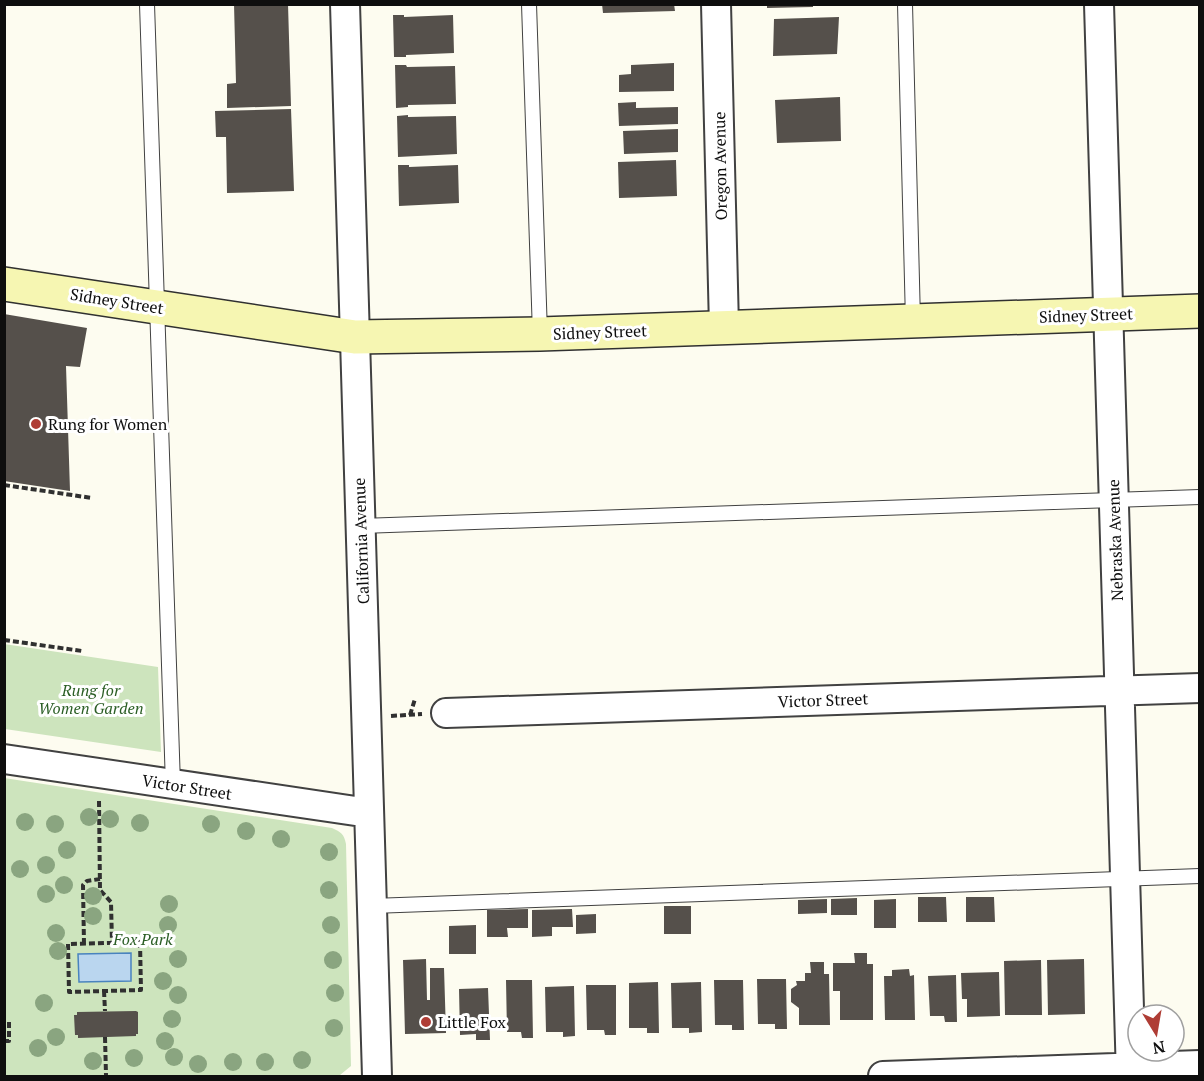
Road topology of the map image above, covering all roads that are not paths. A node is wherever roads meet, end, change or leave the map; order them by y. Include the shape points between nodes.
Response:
1 (147, 4) edge
2 (345, 4) edge
3 (530, 4) edge
4 (716, 4) edge
5 (905, 4) edge
6 (1099, 4) edge
7 (4, 284) edge
8 (158, 307) junction
9 (1200, 311) edge
10 (1108, 314) junction
11 (913, 321) junction
12 (724, 327) junction
13 (540, 334) junction
14 (355, 338) junction
15 (1200, 497) edge
16 (1114, 500) junction
17 (361, 526) junction
18 (1200, 688) edge
19 (1119, 690) junction
20 (446, 713) road end
21 (4, 759) edge
22 (173, 784) junction
23 (369, 813) junction
24 (1200, 876) edge
25 (1125, 878) junction
26 (372, 906) junction
27 (1200, 1065) edge
28 (1130, 1072) edge
29 (377, 1077) edge
30 (883, 1077) edge

1 - 8 lane
2 - 14 street, California Avenue
3 - 13 lane
4 - 12 street, Oregon Avenue
5 - 11 lane
6 - 10 street, Nebraska Avenue
7 - 8 street, Sidney Street
8 - 14 street, Sidney Street
8 - 22 lane
9 - 10 street, Sidney Street
10 - 11 street, Sidney Street
10 - 16 street, Nebraska Avenue
11 - 12 street, Sidney Street
12 - 13 street, Sidney Street
13 - 14 street, Sidney Street
14 - 17 street, California Avenue
15 - 16 lane
16 - 17 lane
16 - 19 street, Nebraska Avenue
17 - 23 street, California Avenue
18 - 19 street, Victor Street
19 - 20 street, Victor Street
19 - 25 street, Nebraska Avenue
21 - 22 street, Victor Street
22 - 23 street, Victor Street
23 - 26 street, California Avenue
24 - 25 lane
25 - 26 lane
25 - 28 street, Nebraska Avenue
26 - 29 street, California Avenue
27 - 28 street
28 - 30 street

